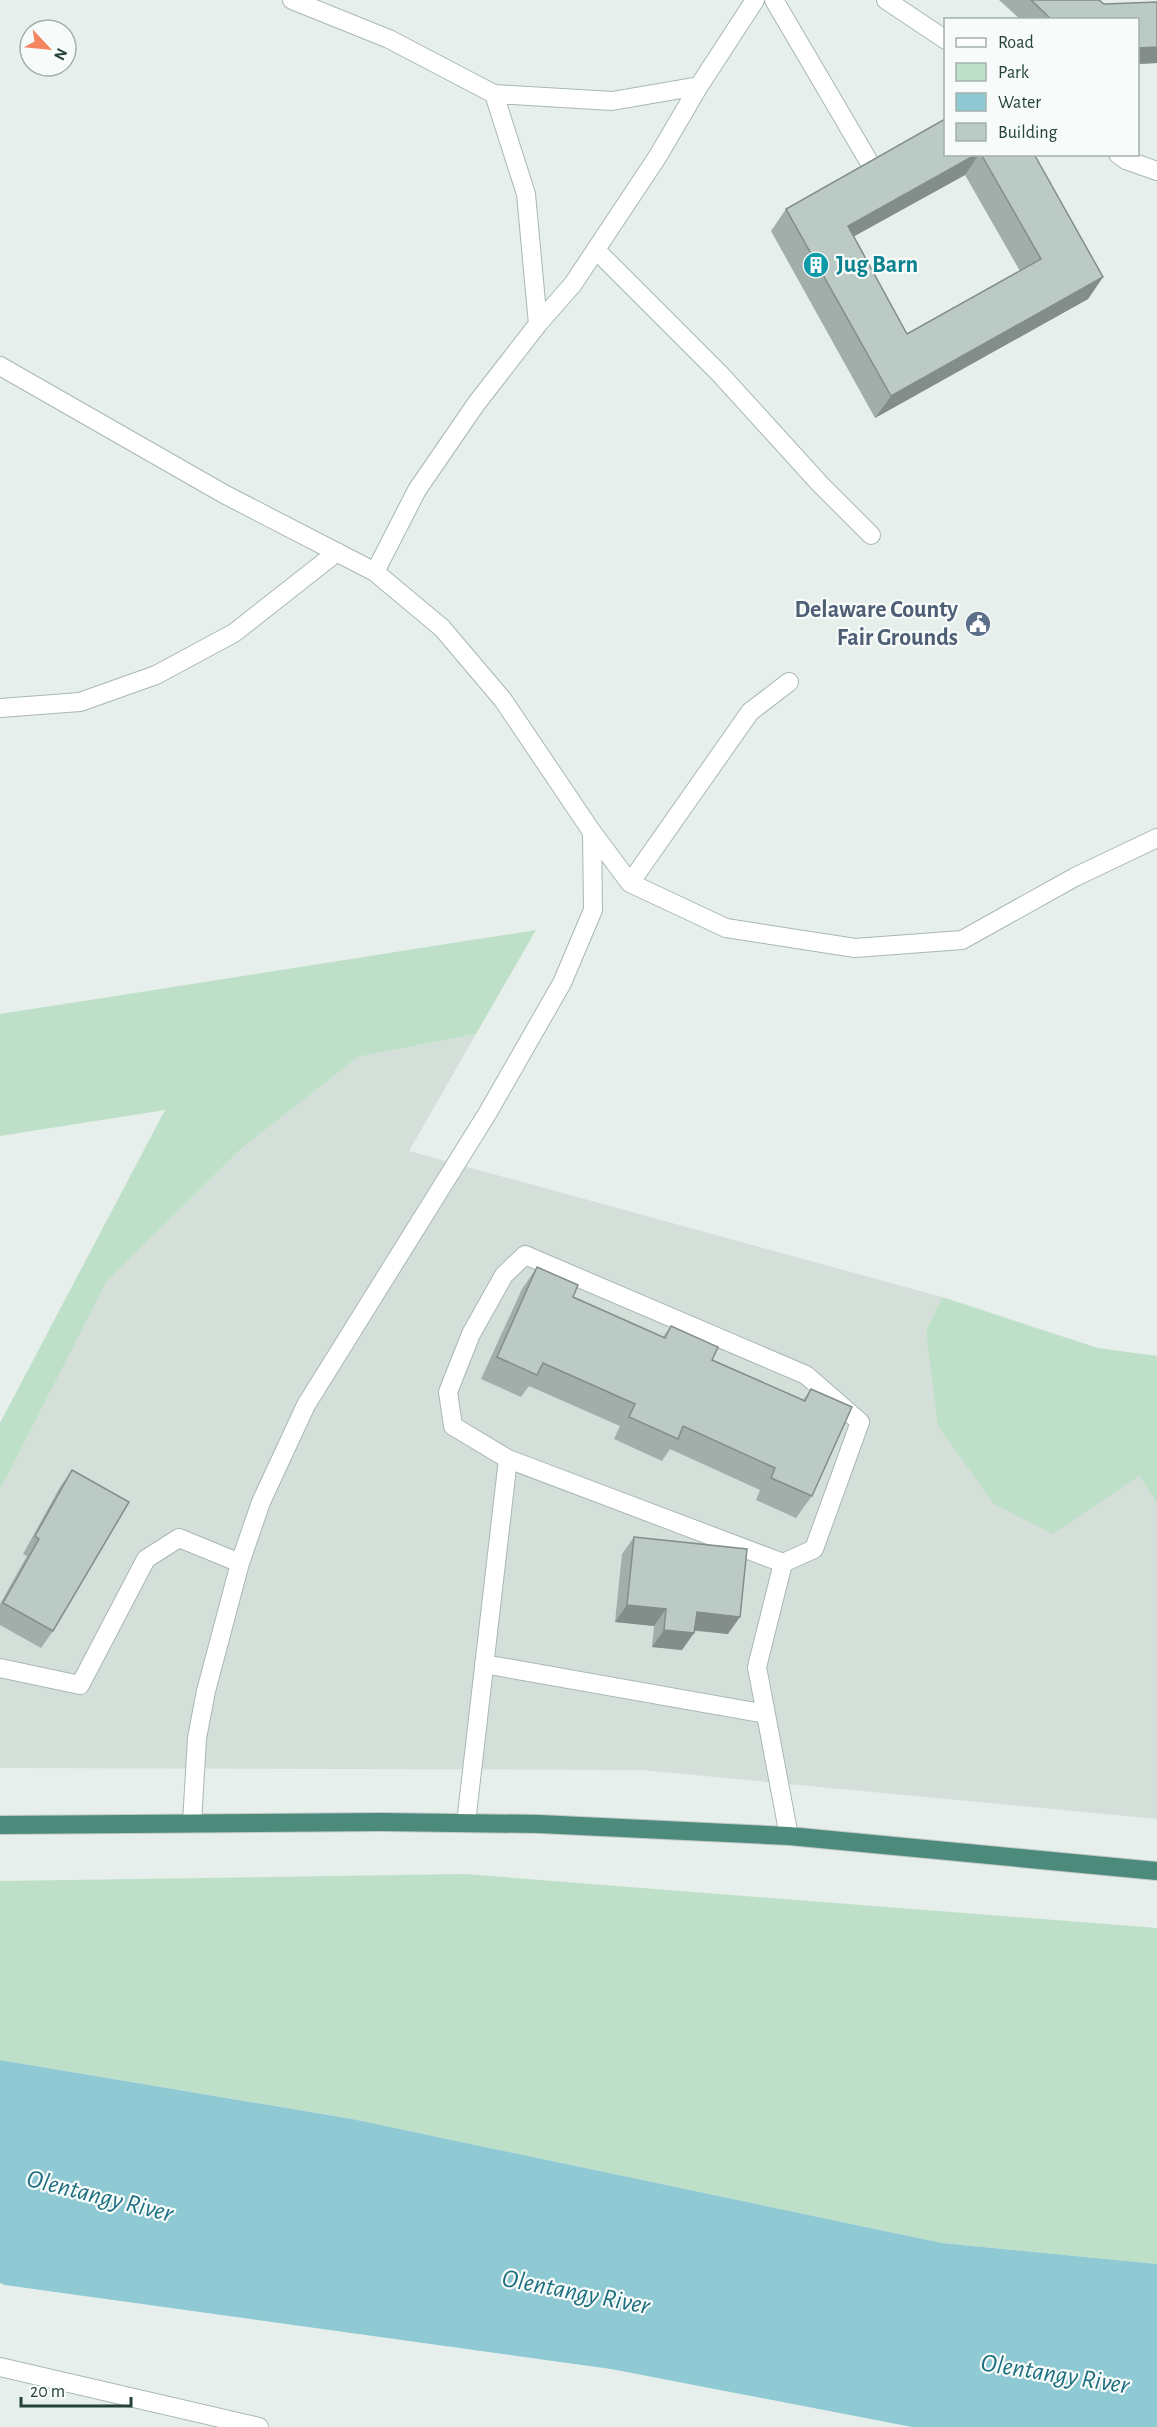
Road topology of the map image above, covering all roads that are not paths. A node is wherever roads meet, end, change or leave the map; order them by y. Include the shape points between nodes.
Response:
1 (292, 0) edge
2 (755, 0) edge
3 (774, 0) edge
4 (886, 0) edge
5 (944, 39) edge
6 (699, 86) junction
7 (494, 94) junction
8 (1121, 156) edge
9 (1157, 171) edge
10 (875, 172) edge
11 (596, 250) junction
12 (538, 324) junction
13 (0, 366) edge
14 (871, 536) dead end
15 (338, 552) junction
16 (375, 572) junction
17 (789, 682) dead end
18 (0, 708) edge
19 (592, 832) junction
20 (1157, 838) edge
21 (630, 884) junction
22 (508, 1459) junction
23 (240, 1563) junction
24 (783, 1563) junction
25 (484, 1664) junction
26 (0, 1668) edge
27 (766, 1714) junction
28 (192, 1823) junction
29 (465, 1823) junction
30 (0, 1825) edge
31 (789, 1836) junction
32 (1157, 1871) edge
33 (0, 2367) edge
34 (259, 2427) edge

1 - 7 street via 389,39
2 - 6 street
3 - 10 street
4 - 5 street
6 - 7 street via 612,101
6 - 11 street
7 - 12 street via 526,194
8 - 9 street
11 - 12 street
11 - 14 street via 720,374
12 - 16 street via 417,490
13 - 15 street via 224,494
15 - 16 street
15 - 18 street via 234,633 156,675 80,702
16 - 19 street via 441,628 503,700
17 - 21 street via 750,712
19 - 21 street
19 - 23 street via 593,910 562,983 487,1114 306,1405 261,1502
20 - 21 street via 1075,877 962,940 855,948 726,928
22 - 24 street
22 - 24 street via 453,1426 448,1392 471,1334 504,1275 525,1255 807,1375 860,1422 814,1549
22 - 25 street
23 - 26 street via 179,1538 146,1559 80,1685
23 - 28 street via 197,1738
24 - 27 street via 757,1667
25 - 27 street
25 - 29 street
27 - 31 street
28 - 29 highway
28 - 30 highway
29 - 31 highway
31 - 32 highway
33 - 34 street

